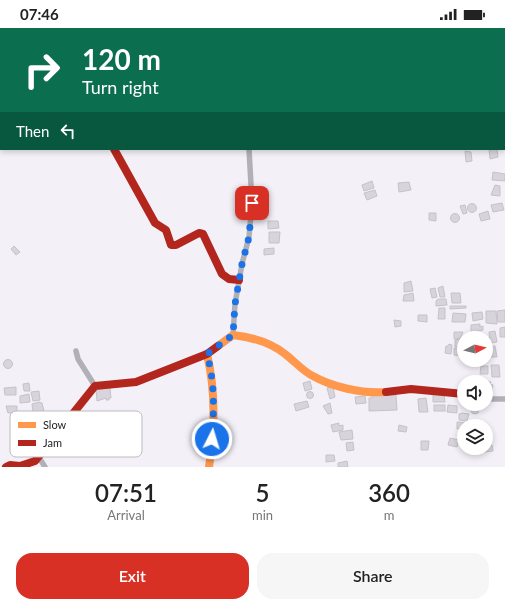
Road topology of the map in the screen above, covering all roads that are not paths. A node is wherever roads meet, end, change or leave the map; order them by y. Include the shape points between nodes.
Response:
1 (115, 150) edge
2 (249, 150) edge
3 (239, 280) junction
4 (233, 335) junction
5 (76, 351) dead end
6 (207, 354) junction
7 (95, 386) junction
8 (457, 393) edge
9 (493, 399) edge
10 (505, 399) edge
11 (75, 411) edge
12 (38, 457) joint
13 (6, 467) edge
14 (45, 467) edge
15 (209, 467) edge

1 - 3 street via 155,223 166,230 171,245 199,233 203,234 222,274 229,279
2 - 3 street via 252,203 250,231
3 - 4 street
4 - 6 street
4 - 8 street via 245,336 272,345 311,375 354,390 372,393 411,389
5 - 7 street via 78,359
6 - 7 street via 136,382
6 - 15 street via 212,372 215,403
7 - 11 street
9 - 10 street
12 - 13 street via 35,461 20,466
12 - 14 street

